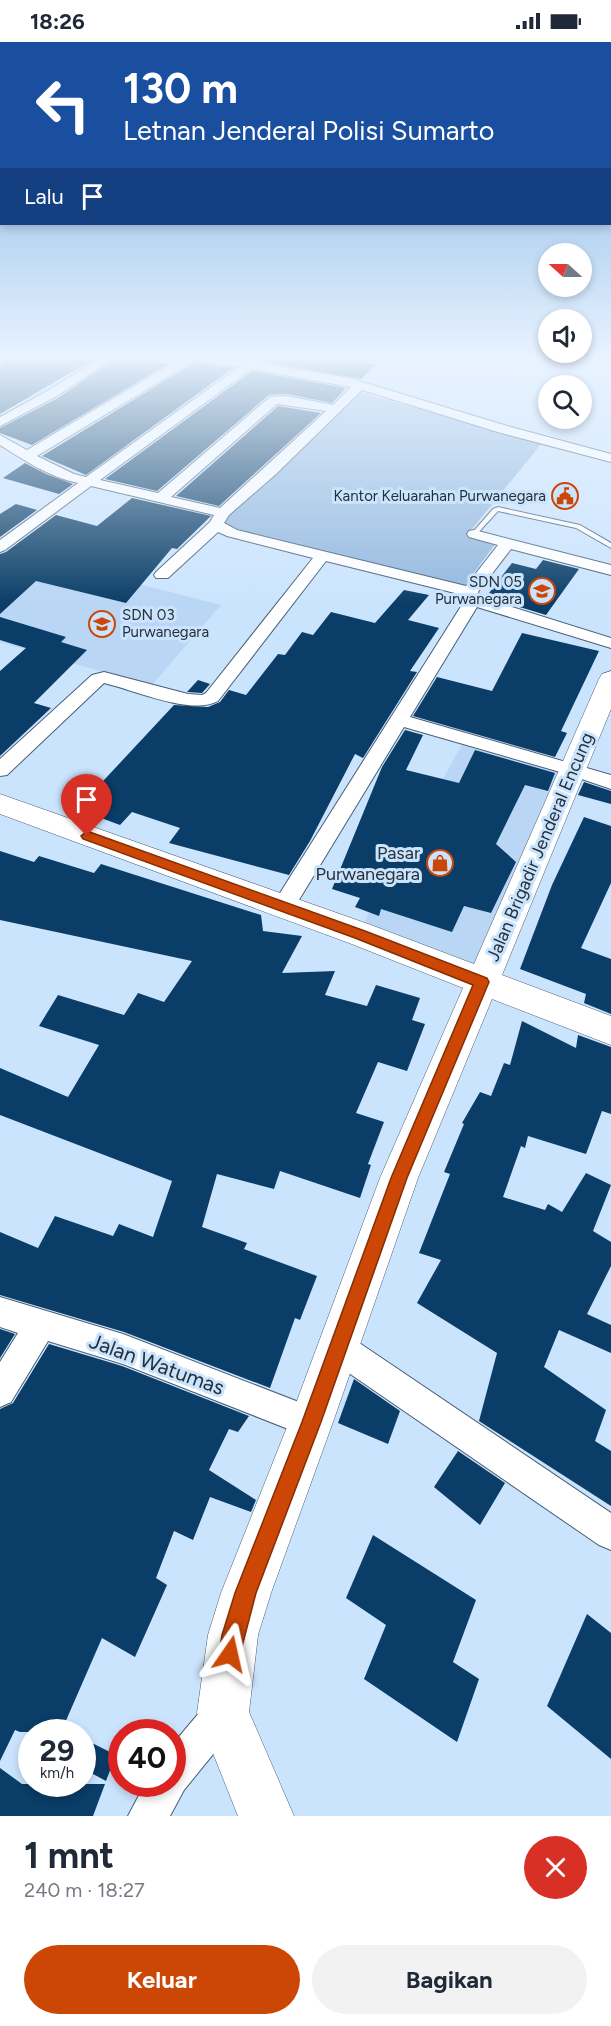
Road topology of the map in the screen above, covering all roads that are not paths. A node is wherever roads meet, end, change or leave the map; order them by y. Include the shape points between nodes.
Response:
1 (0, 439) edge
2 (56, 439) edge
3 (148, 439) edge
4 (229, 439) edge
5 (304, 439) edge
6 (539, 439) edge
7 (27, 456) junction
8 (611, 458) edge
9 (87, 483) junction
10 (160, 499) junction
11 (219, 519) junction
12 (474, 534) joint
13 (507, 543) junction
14 (611, 546) edge
15 (0, 547) edge
16 (323, 555) junction
17 (611, 570) edge
18 (162, 575) dead end
19 (472, 596) junction
20 (611, 643) edge
21 (611, 680) edge
22 (399, 720) junction
23 (574, 769) junction
24 (0, 770) edge
25 (611, 782) edge
26 (0, 804) edge
27 (283, 907) junction
28 (482, 982) junction
29 (611, 1031) edge
30 (0, 1312) edge
31 (41, 1324) junction
32 (338, 1347) junction
33 (0, 1390) edge
34 (311, 1422) junction
35 (611, 1533) edge
36 (223, 1713) junction
37 (186, 1759) edge
38 (159, 1797) edge
39 (148, 1816) edge
40 (266, 1816) edge

1 - 7 street
2 - 7 street
3 - 9 street
4 - 10 street
5 - 11 street
6 - 8 street
7 - 9 street
9 - 10 street
9 - 15 street
10 - 11 street
11 - 16 street via 232,533
11 - 18 street
12 - 13 street
12 - 14 lane via 498,509 578,526
13 - 17 street
13 - 19 street
16 - 19 street
16 - 24 street via 212,697 205,701 188,700 104,677 98,679
19 - 20 street
19 - 22 street
21 - 23 street, Jalan Brigadir Jenderal Encung
22 - 23 street
22 - 27 street
23 - 25 street
23 - 28 street, Jalan Brigadir Jenderal Encung
26 - 27 street
27 - 28 street
28 - 29 street
28 - 32 street, Jalan Brigadir Jenderal Encung via 399,1178
30 - 31 street, Jalan Watumas
31 - 33 street
31 - 34 street, Jalan Watumas via 123,1349
32 - 34 street, Jalan Brigadir Jenderal Encung
32 - 35 street
34 - 36 street, Jalan Brigadir Jenderal Encung via 233,1635
36 - 37 street
36 - 40 street
38 - 39 street

